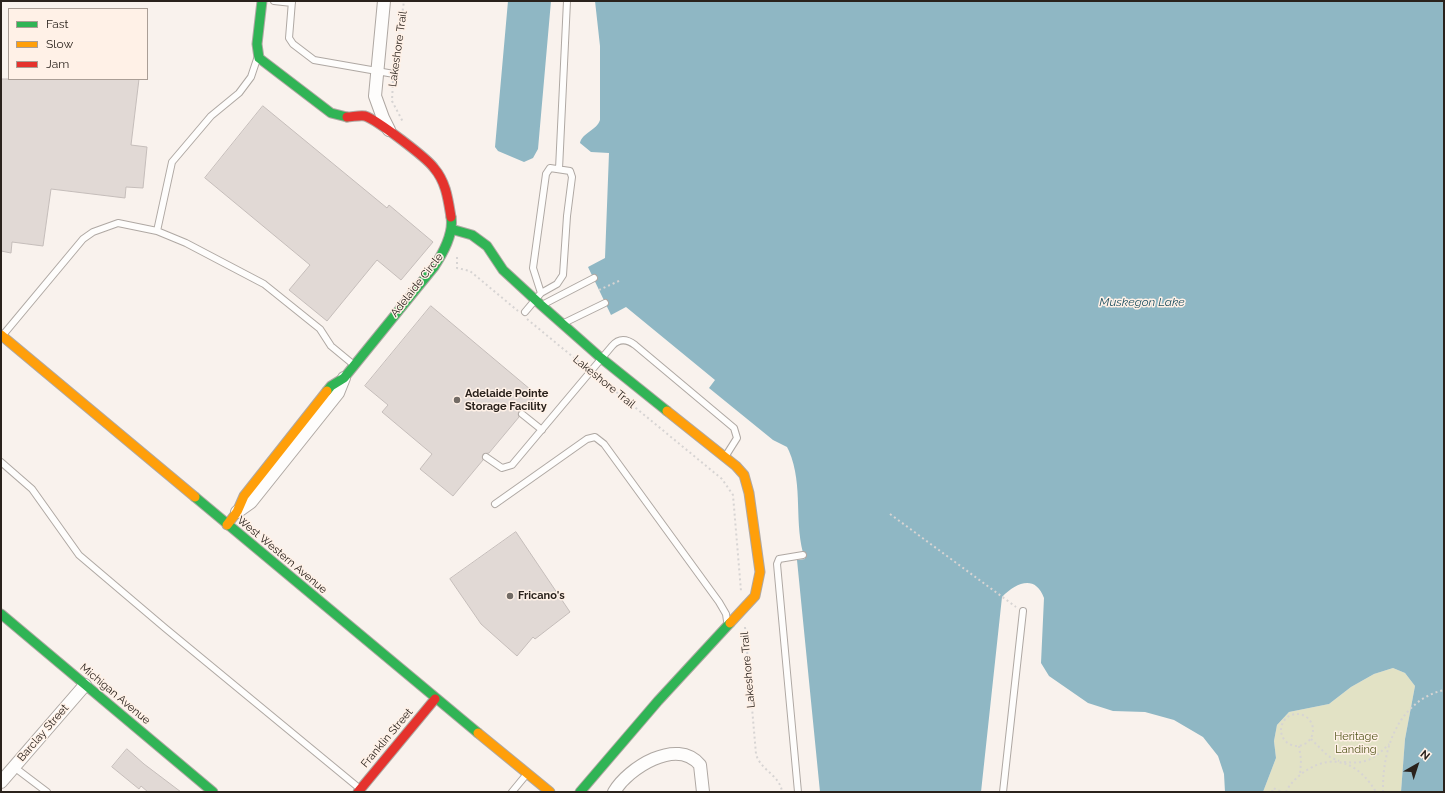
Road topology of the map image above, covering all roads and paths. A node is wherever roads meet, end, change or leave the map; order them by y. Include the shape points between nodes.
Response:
1 (262, 1) edge
2 (274, 1) edge
3 (384, 1) edge
4 (404, 1) edge
5 (567, 1) edge
6 (292, 2) edge
7 (258, 56) junction
8 (377, 72) junction
9 (394, 74) junction
10 (375, 93) junction
11 (354, 116) junction
12 (405, 126) dead end
13 (390, 130) junction
14 (559, 169) junction
15 (451, 229) junction
16 (157, 231) junction
17 (457, 255) dead end
18 (594, 278) dead end
19 (621, 280) dead end
20 (599, 290) dead end
21 (539, 300) junction
22 (605, 303) dead end
23 (525, 312) dead end
24 (562, 324) junction
25 (2, 336) edge
26 (601, 358) junction
27 (355, 365) junction
28 (591, 371) junction
29 (344, 378) joint
30 (522, 414) dead end
31 (542, 430) junction
32 (486, 457) dead end
33 (725, 457) junction
34 (1, 462) edge
35 (495, 504) dead end
36 (237, 512) joint
37 (890, 514) dead end
38 (227, 525) junction
39 (803, 555) dead end
40 (743, 610) junction
41 (1023, 611) joint
42 (1, 614) edge
43 (726, 627) junction
44 (85, 685) junction
45 (1444, 690) edge
46 (435, 699) junction
47 (1311, 739) junction
48 (1390, 743) junction
49 (1299, 746) junction
50 (1341, 762) junction
51 (14, 767) junction
52 (528, 773) junction
53 (1300, 775) junction
54 (1, 782) edge
55 (359, 791) edge
56 (47, 792) edge
57 (213, 792) edge
58 (512, 792) edge
59 (550, 792) edge
60 (580, 792) edge
61 (614, 792) edge
62 (703, 792) edge
63 (782, 792) edge
64 (798, 792) edge
65 (1003, 792) edge
66 (1272, 792) edge
67 (1282, 792) edge
68 (1286, 792) edge
69 (1376, 792) edge
70 (1383, 792) edge

1 - 7 street
2 - 6 lane
3 - 8 street, Adelaide Circle
4 - 9 path, Lakeshore Trail
5 - 14 lane
6 - 8 lane via 289,38 311,59
7 - 11 street, Adelaide Circle via 326,110 340,116
7 - 16 lane via 251,77 244,86 234,98 211,116 172,162
8 - 9 lane
8 - 10 street, Adelaide Circle
9 - 12 path, Lakeshore Trail via 392,101
10 - 11 street, Adelaide Circle via 368,108
10 - 13 street, Adelaide Circle
11 - 13 street, Adelaide Circle via 368,117
13 - 15 street, Adelaide Circle via 437,171 451,206
14 - 21 lane via 550,168 546,174 540,213 533,268
14 - 21 lane via 570,171 572,177 566,216 564,269 557,284
15 - 21 street via 472,235 487,246 503,270
15 - 27 street, Adelaide Circle via 448,243 439,259
16 - 25 lane via 118,223 88,235
16 - 27 lane via 186,243 264,284 320,329 331,346
17 - 28 path, Lakeshore Trail via 457,268 466,269 475,275
18 - 21 lane
19 - 20 path
21 - 23 lane
21 - 24 street
22 - 24 lane
24 - 26 street
25 - 38 street, West Western Avenue
26 - 28 lane
26 - 33 street
26 - 33 lane via 617,341 628,341 635,345 734,428 737,438
27 - 29 street, Adelaide Circle
28 - 31 lane
28 - 40 path, Lakeshore Trail via 728,486 732,495
29 - 36 street, Adelaide Circle via 338,393 295,448 251,502
30 - 31 lane
31 - 32 lane via 509,467 498,466
33 - 40 street via 741,471 746,482 760,572 756,592
34 - 55 lane via 32,489 79,554
35 - 43 lane via 587,439 595,437 604,444 725,610
36 - 38 street, Adelaide Circle
37 - 41 path
38 - 46 street, West Western Avenue
39 - 64 lane via 779,560 777,564
40 - 43 street
40 - 63 path, Lakeshore Trail via 756,754 760,764 781,786
41 - 65 lane
42 - 44 street, Michigan Avenue
43 - 60 street
44 - 51 street, Barclay Street
44 - 57 street, Michigan Avenue
45 - 48 path via 1418,701 1406,713
46 - 52 street, West Western Avenue
46 - 55 street, Franklin Street
47 - 49 path
47 - 49 path via 1313,729 1309,719 1299,714 1289,716 1282,725 1282,735 1289,744
47 - 50 path via 1328,756
48 - 50 path via 1371,760 1360,763
48 - 70 path
49 - 53 path
50 - 53 path via 1326,762
50 - 69 path via 1357,769
51 - 54 street, Barclay Street
51 - 56 lane
52 - 58 lane
52 - 59 street, West Western Avenue
53 - 68 path
61 - 62 street via 624,780 647,762 657,757 677,754 690,757 700,765
66 - 67 path via 1273,788

